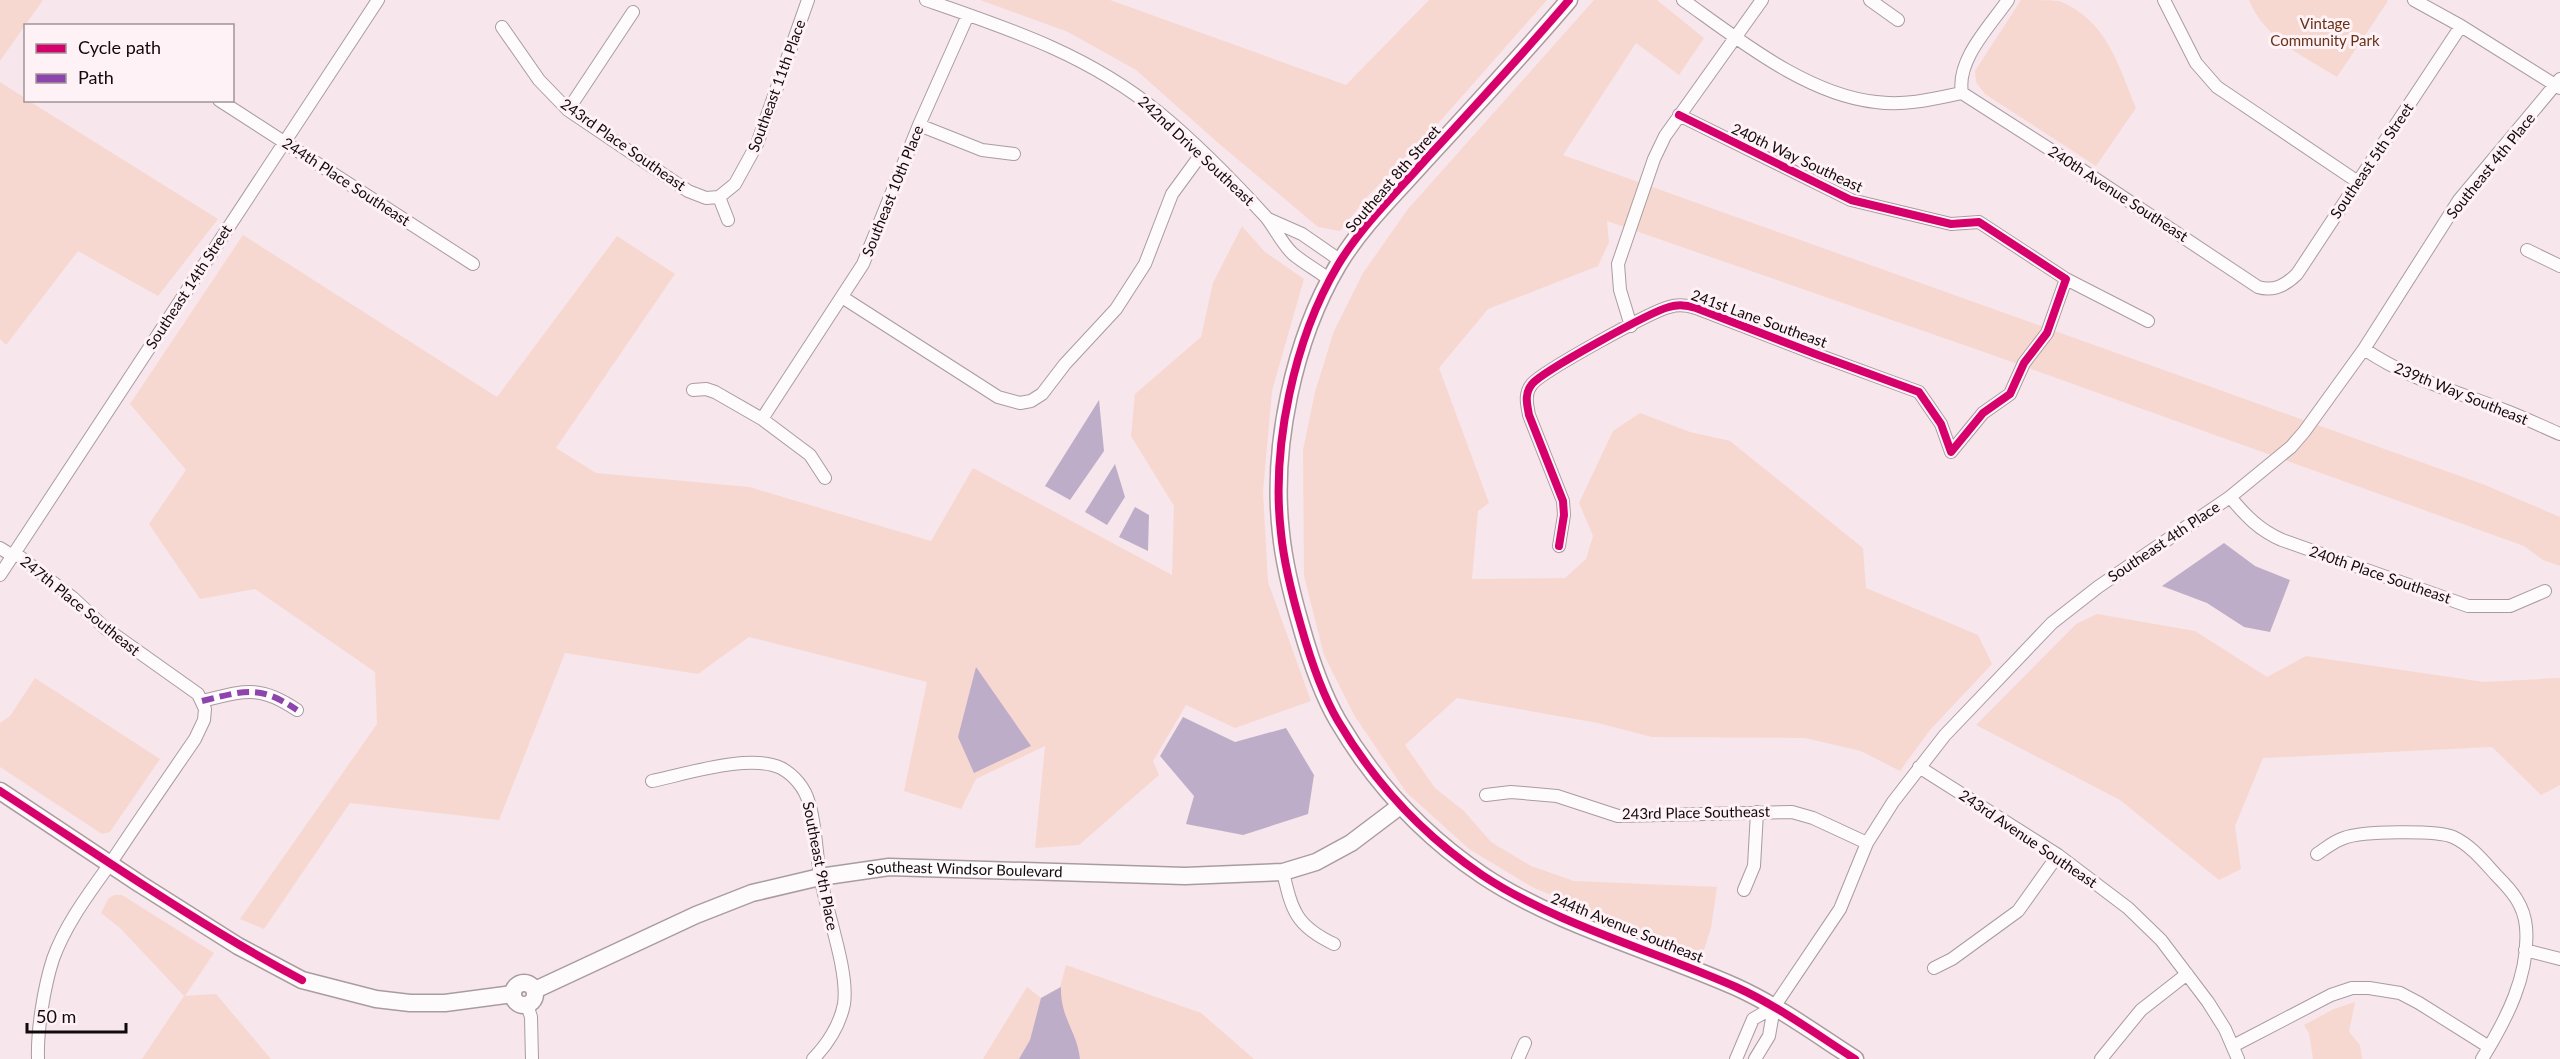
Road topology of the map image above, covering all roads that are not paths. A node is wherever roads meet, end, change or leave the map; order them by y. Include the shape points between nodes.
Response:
1 (378, 0) edge
2 (808, 0) edge
3 (926, 0) edge
4 (1569, 0) edge
5 (1683, 0) edge
6 (1762, 0) edge
7 (1870, 0) edge
8 (2008, 0) edge
9 (2164, 0) edge
10 (2414, 0) edge
11 (633, 12) dead end
12 (968, 15) junction
13 (1898, 20) dead end
14 (2461, 26) junction
15 (502, 27) dead end
16 (1736, 37) junction
17 (2559, 84) edge
18 (1962, 93) junction
19 (222, 102) edge
20 (568, 110) junction
21 (1679, 115) junction
22 (919, 125) junction
23 (285, 143) junction
24 (1202, 153) junction
25 (1014, 154) dead end
26 (2358, 182) junction
27 (719, 197) junction
28 (1267, 218) junction
29 (728, 220) dead end
30 (2527, 250) dead end
31 (1341, 261) junction
32 (474, 264) dead end
33 (2560, 266) edge
34 (2066, 279) junction
35 (1330, 280) junction
36 (2276, 288) joint
37 (842, 297) junction
38 (2148, 321) dead end
39 (1630, 326) junction
40 (2364, 349) junction
41 (693, 390) dead end
42 (762, 419) junction
43 (2560, 434) edge
44 (825, 478) dead end
45 (2230, 497) junction
46 (1559, 546) dead end
47 (0, 548) edge
48 (14, 555) junction
49 (0, 574) edge
50 (2545, 591) dead end
51 (202, 701) junction
52 (297, 710) dead end
53 (1919, 767) junction
54 (652, 781) dead end
55 (0, 791) edge
56 (1485, 795) dead end
57 (1400, 806) junction
58 (1757, 812) junction
59 (1867, 843) junction
60 (2317, 854) dead end
61 (2058, 855) junction
62 (110, 863) junction
63 (1283, 872) junction
64 (820, 877) junction
65 (1744, 890) dead end
66 (1334, 944) dead end
67 (2525, 950) junction
68 (2560, 959) edge
69 (1934, 968) dead end
70 (2187, 974) junction
71 (531, 997) junction
72 (1774, 1007) junction
73 (1525, 1043) dead end
74 (2233, 1046) junction
75 (2489, 1047) junction
76 (38, 1059) edge
77 (532, 1059) edge
78 (813, 1059) edge
79 (1518, 1059) edge
80 (1736, 1059) edge
81 (1755, 1059) edge
82 (1855, 1059) edge
83 (2101, 1059) edge
84 (2238, 1059) edge
85 (2482, 1059) edge

1 - 23 street, Southeast 14th Street
2 - 27 street, Southeast 11th Place via 757,144 735,184
3 - 12 street, 242nd Drive Southeast
4 - 31 street, Southeast 8th Street via 1373,218
5 - 16 street
6 - 16 street
7 - 13 street
8 - 18 street via 1968,58 1960,82
9 - 26 street via 2196,63 2217,87
10 - 14 street
11 - 20 street
12 - 22 street, Southeast 10th Place
12 - 24 street, 242nd Drive Southeast via 1091,65 1151,106
14 - 17 street
14 - 26 street, Southeast 5th Street
15 - 20 street, 243rd Place Southeast via 539,80
16 - 18 street via 1781,66 1838,94 1898,103
16 - 21 street
17 - 40 street, Southeast 4th Place via 2459,200
18 - 36 street, 240th Avenue Southeast via 2258,287
19 - 23 street, 244th Place Southeast
20 - 27 street, 243rd Place Southeast via 688,191 706,198
21 - 34 street, 240th Way Southeast via 1851,200 1951,225 1979,222
21 - 39 street via 1654,159 1622,250 1618,276
22 - 25 street via 982,150
22 - 37 street, Southeast 10th Place via 864,264
23 - 32 street, 244th Place Southeast
23 - 48 street, Southeast 14th Street
24 - 28 street, 242nd Drive Southeast
24 - 37 street via 1172,194 1133,286 1042,394 1020,403 998,398
26 - 36 street, Southeast 5th Street via 2297,274
27 - 29 street
28 - 31 street, 242nd Drive Southeast via 1302,234
28 - 35 street, 242nd Drive Southeast via 1291,253
30 - 33 street
31 - 35 street, Southeast 8th Street
34 - 38 street, 240th Way Southeast
34 - 39 street, 241st Lane Southeast via 2047,333 2024,363 2010,394 1983,413 1951,452 1941,424 1919,392 1690,306 1666,307
35 - 57 street, Southeast 8th Street via 1309,325 1293,378 1280,466 1280,530 1289,587 1326,696 1361,756
37 - 42 street, Southeast 10th Place
39 - 46 street, 241st Lane Southeast via 1541,376 1527,392 1529,415 1563,501
40 - 43 street, 239th Way Southeast via 2412,377
40 - 45 street, Southeast 4th Place via 2291,447
41 - 42 street via 706,388
42 - 44 street via 810,455
45 - 50 street, 240th Place Southeast via 2251,522 2274,537 2468,606 2510,606
45 - 53 street, Southeast 4th Place via 2052,623 1996,679
47 - 48 street, 247th Place Southeast
48 - 49 street, Southeast 14th Street
48 - 51 street, 247th Place Southeast via 134,650 191,687
51 - 52 street via 264,692
51 - 62 street via 204,720 195,739
53 - 59 street, Southeast 4th Place
53 - 61 street, 243rd Avenue Southeast
54 - 64 street, Southeast 9th Place via 750,761 770,763 784,770 801,785 809,802
55 - 62 street
56 - 58 street, 243rd Place Southeast via 1511,792 1557,796 1618,816
57 - 63 street, Southeast Windsor Boulevard via 1351,843 1316,862
57 - 72 street, 244th Avenue Southeast via 1449,850 1521,898
58 - 59 street, 243rd Place Southeast via 1792,812
58 - 65 street via 1754,867
59 - 72 street, Southeast 4th Place via 1840,909
60 - 67 street via 2357,834 2438,833 2453,837 2478,856 2519,902 2526,927
61 - 69 street via 2018,911
61 - 70 street, 243rd Avenue Southeast via 2128,908 2161,940
62 - 71 street, Southeast Windsor Boulevard via 238,946 302,980 376,999 410,1003 445,1003 513,994 517,985 524,982 531,984
62 - 76 street via 69,926 53,960
63 - 64 street, Southeast Windsor Boulevard via 1185,876 889,867
63 - 66 street via 1299,921
64 - 71 street, Southeast Windsor Boulevard via 743,897 696,915
64 - 78 street, Southeast 9th Place via 845,985 844,1006 833,1033
67 - 68 street
67 - 75 street via 2512,1003
70 - 74 street, 243rd Avenue Southeast
70 - 83 street via 2141,1010
71 - 77 street
72 - 80 street, Southeast 4th Place via 1753,1019
72 - 81 street, Southeast 4th Place via 1769,1036
72 - 82 street, 244th Avenue Southeast
73 - 79 street
74 - 75 street via 2331,995 2352,988 2369,988 2400,993
74 - 84 street, 243rd Avenue Southeast
75 - 85 street

